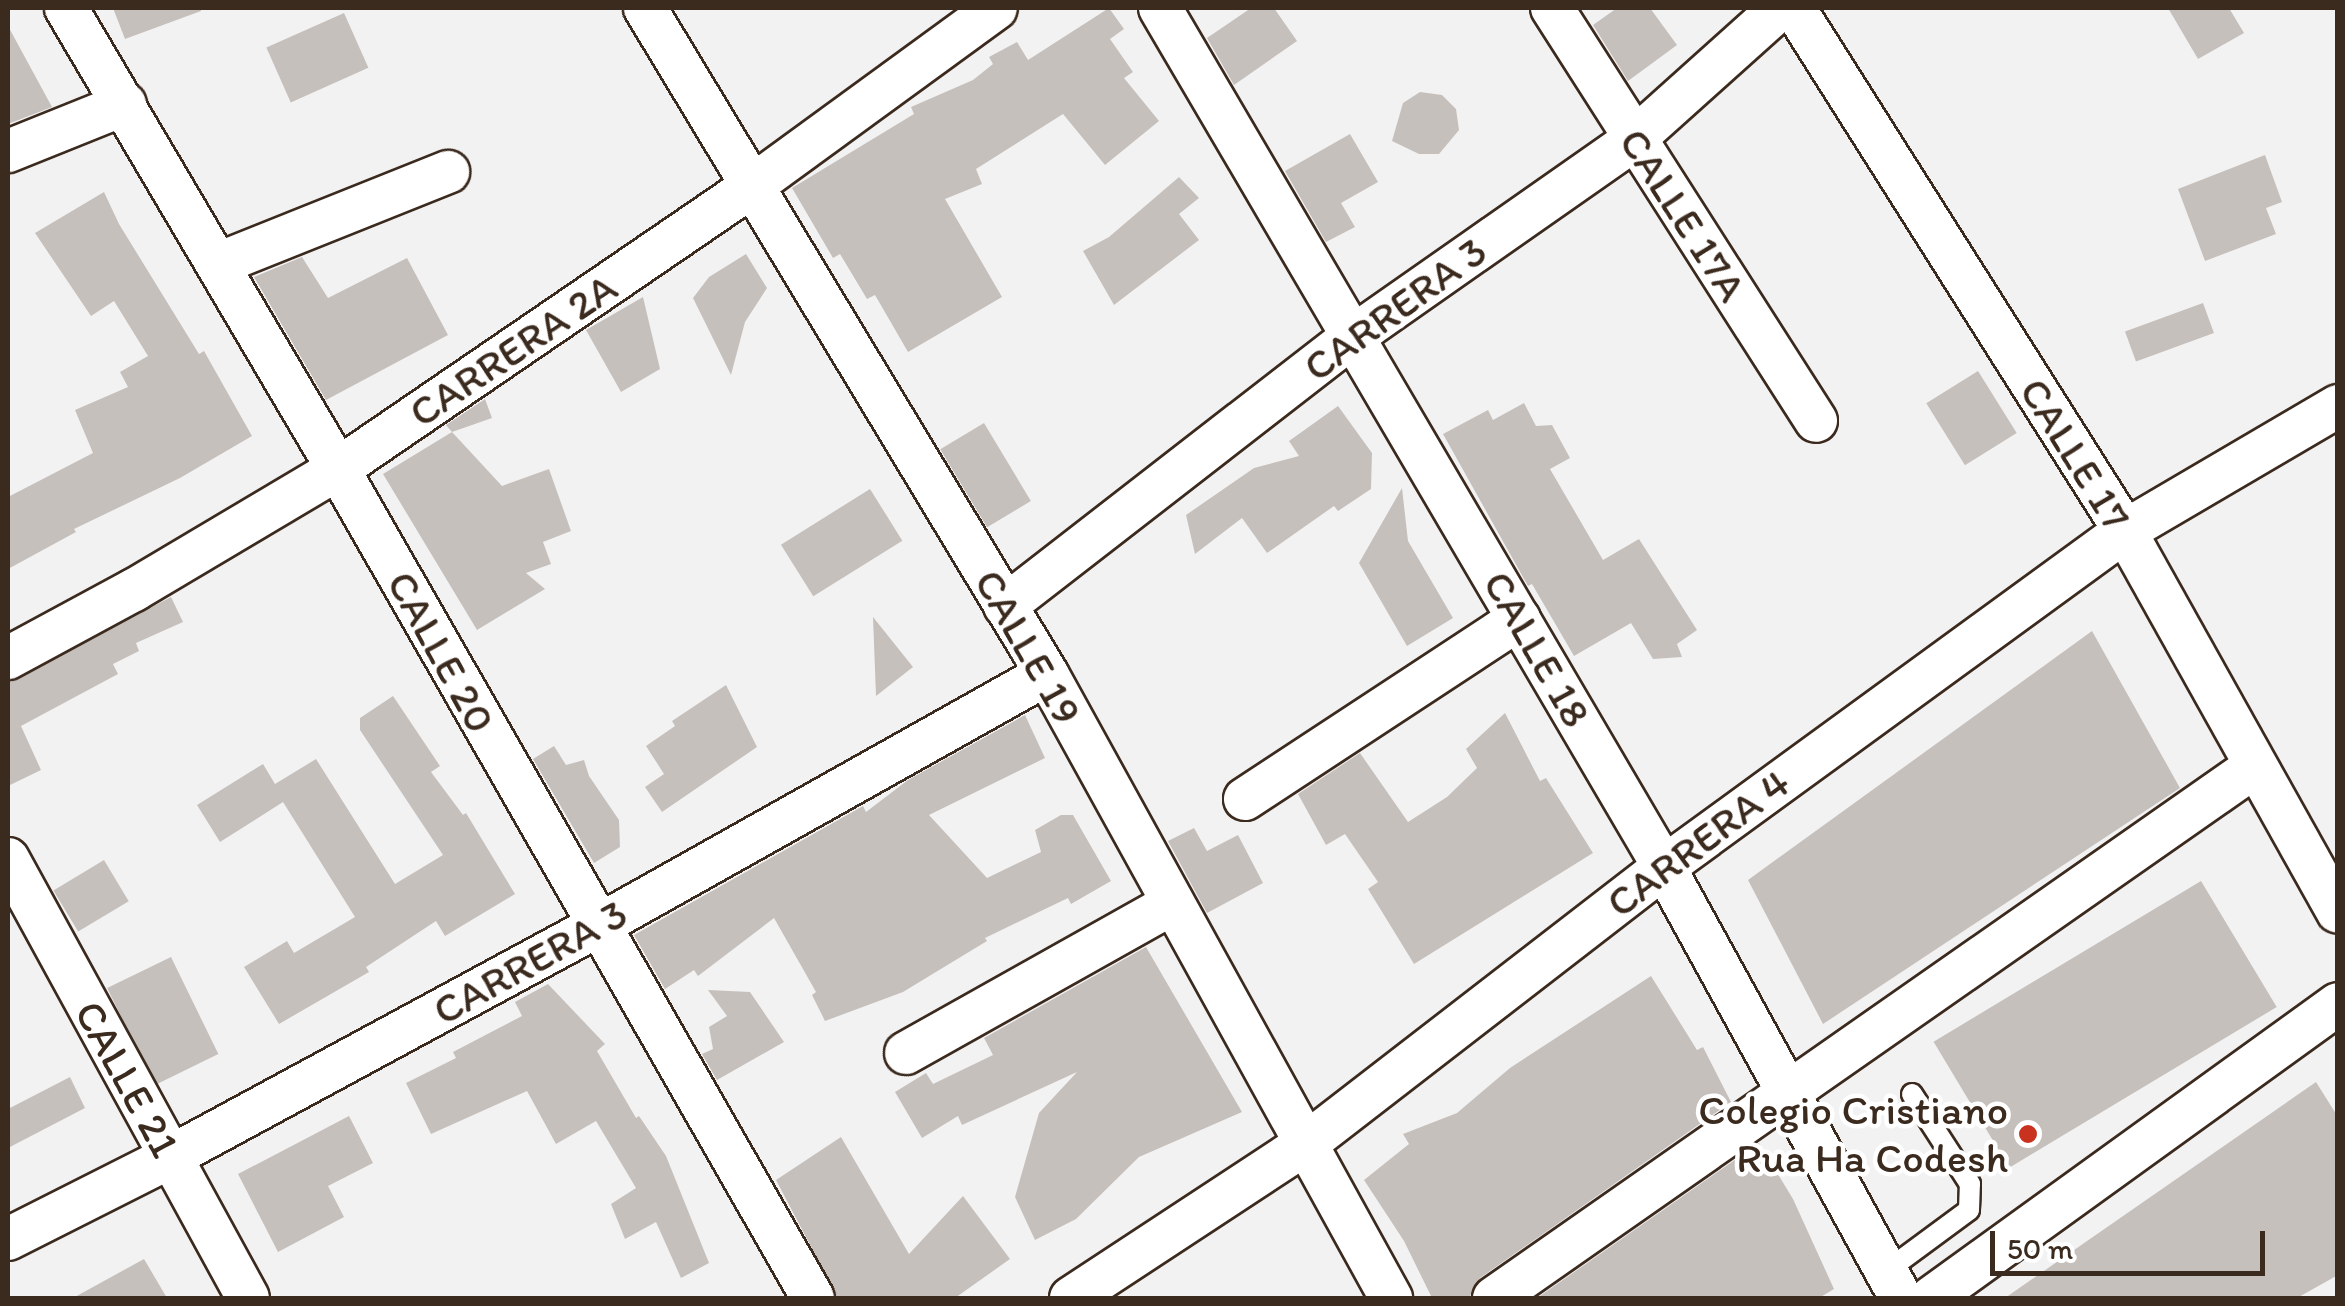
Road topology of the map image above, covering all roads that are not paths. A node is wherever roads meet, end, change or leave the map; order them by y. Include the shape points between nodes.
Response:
1 (66, 8) edge
2 (645, 8) edge
3 (996, 8) edge
4 (1160, 8) edge
5 (1552, 8) edge
6 (1780, 8) edge
7 (1794, 8) edge
8 (124, 104) junction
9 (1633, 140) junction
10 (8, 151) edge
11 (448, 172) dead end
12 (755, 184) junction
13 (218, 264) junction
14 (1355, 335) junction
15 (2338, 406) edge
16 (1816, 422) dead end
17 (338, 469) junction
18 (2124, 531) junction
19 (1005, 606) junction
20 (1518, 619) junction
21 (8, 658) edge
22 (1046, 674) junction
23 (2254, 767) junction
24 (1245, 800) dead end
25 (8, 859) edge
26 (1664, 867) junction
27 (1171, 904) junction
28 (2338, 912) edge
29 (596, 926) junction
30 (2338, 1004) edge
31 (906, 1053) dead end
32 (1912, 1094) dead end
33 (1785, 1095) junction
34 (1307, 1143) junction
35 (170, 1157) junction
36 (8, 1238) edge
37 (1893, 1285) edge
38 (248, 1298) edge
39 (812, 1298) edge
40 (1071, 1298) edge
41 (1391, 1298) edge
42 (1494, 1298) edge
43 (1931, 1298) edge

1 - 8 street, CALLE 20
2 - 12 street, CALLE 19
3 - 12 street, CARRERA 2A
4 - 14 street, CALLE 18
5 - 9 street, CALLE 17A
6 - 9 street, CARRERA 3
7 - 18 street, CALLE 17
8 - 10 street
8 - 13 street, CALLE 20
9 - 14 street, CARRERA 3
9 - 16 street, CALLE 17A
11 - 13 street
12 - 17 street, CARRERA 2A
12 - 19 street, CALLE 19
13 - 17 street, CALLE 20
14 - 19 street, CARRERA 3
14 - 20 street, CALLE 18
15 - 18 street, CARRERA 4
17 - 21 street, CARRERA 2A
17 - 29 street, CALLE 20
18 - 23 street, CALLE 17
18 - 26 street, CARRERA 4
19 - 22 street, CALLE 19
20 - 24 street
20 - 26 street, CALLE 18
22 - 27 street, CALLE 19
22 - 29 street, CARRERA 3
23 - 28 street, CALLE 17
23 - 33 street
25 - 35 street, CALLE 21
26 - 33 street, CALLE 18
26 - 34 street, CARRERA 4
27 - 31 street
27 - 34 street, CALLE 19
29 - 35 street, CARRERA 3
29 - 39 street, CALLE 20
30 - 43 street
32 - 37 lane via 1970,1184 1970,1210
33 - 37 street, CALLE 18
33 - 42 street
34 - 40 street, CARRERA 4
34 - 41 street, CALLE 19
35 - 36 street, CARRERA 3
35 - 38 street, CALLE 21

